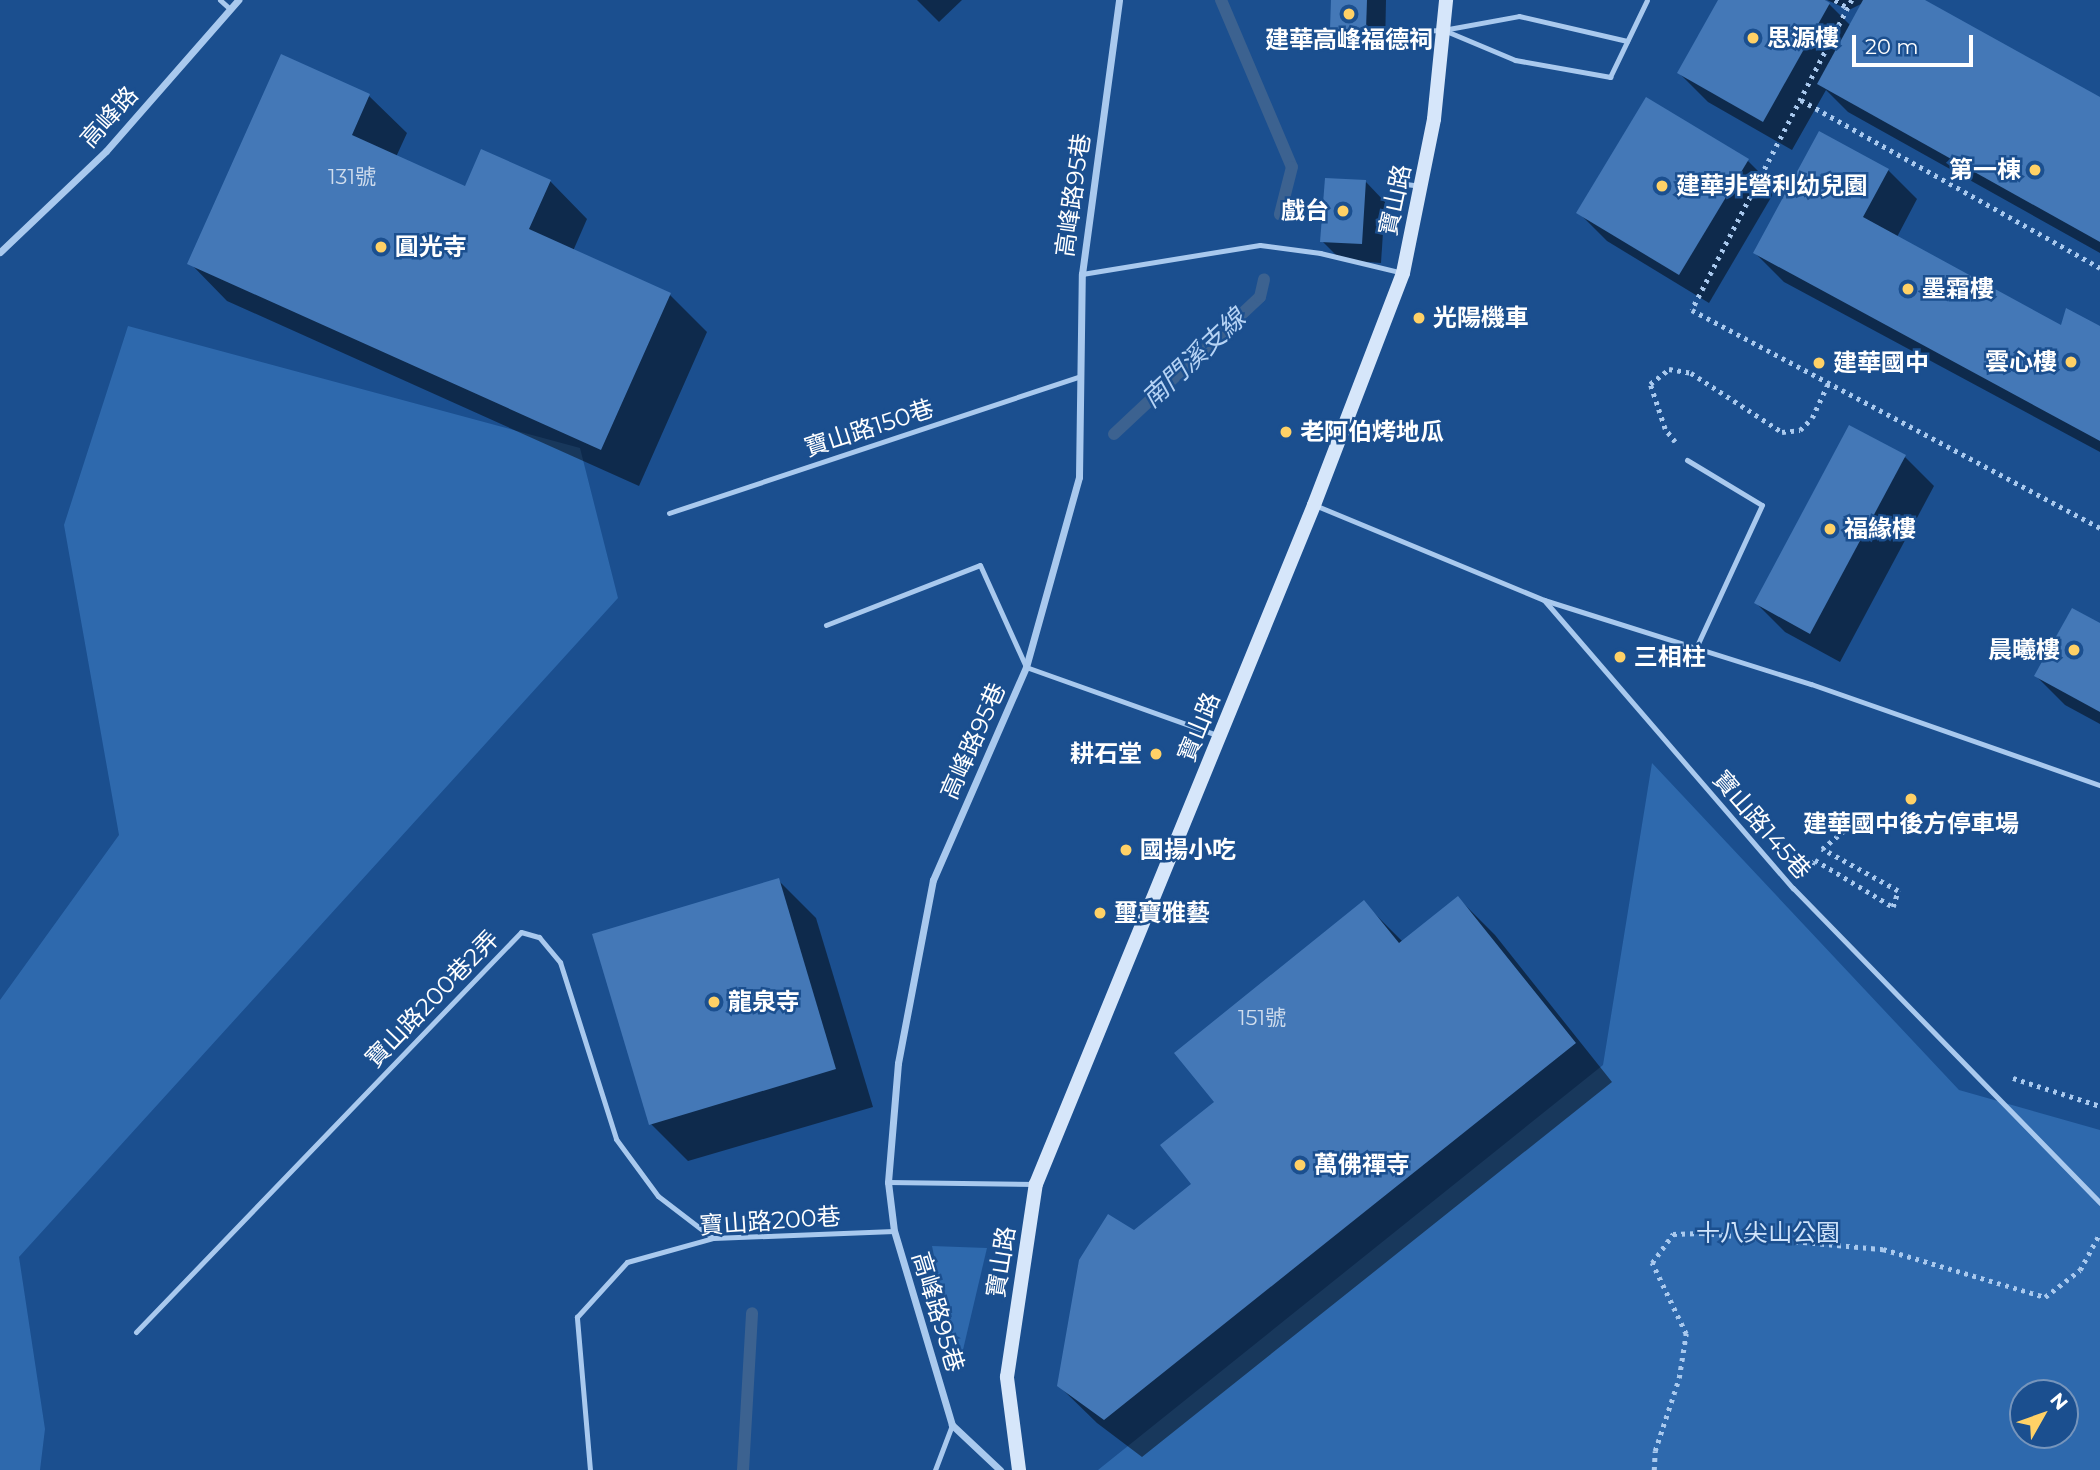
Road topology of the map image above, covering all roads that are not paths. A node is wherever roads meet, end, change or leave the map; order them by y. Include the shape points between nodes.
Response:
1 (220, 0) edge
2 (238, 0) edge
3 (1119, 0) edge
4 (1446, 0) edge
5 (1647, 0) edge
6 (230, 9) junction
7 (1443, 30) junction
8 (1415, 31) dead end
9 (1627, 41) junction
10 (1389, 182) dead end
11 (1421, 186) junction
12 (0, 252) edge
13 (1403, 273) junction
14 (1082, 274) junction
15 (1080, 376) junction
16 (1687, 460) road end
17 (1314, 505) junction
18 (669, 513) dead end
19 (1544, 600) junction
20 (826, 625) dead end
21 (1696, 648) junction
22 (1026, 667) junction
23 (1219, 736) junction
24 (2100, 785) edge
25 (888, 1182) junction
26 (1036, 1184) junction
27 (2100, 1203) edge
28 (894, 1231) junction
29 (713, 1238) junction
30 (136, 1332) dead end
31 (953, 1425) junction
32 (590, 1470) edge
33 (935, 1470) edge
34 (1000, 1470) edge
35 (1019, 1470) edge

1 - 6 lane
2 - 6 street, 高峰路
3 - 14 street, 高峰路95巷
4 - 7 street, 寶山路
5 - 9 lane
6 - 12 street, 高峰路 via 106,151
7 - 8 lane
7 - 9 lane via 1519,16
7 - 9 lane via 1515,60 1610,77
7 - 11 street, 寶山路 via 1434,119
10 - 11 lane
11 - 13 street, 寶山路
13 - 14 lane via 1320,253 1260,245
13 - 17 street, 寶山路
14 - 15 street, 高峰路95巷
15 - 18 lane, 寶山路150巷
15 - 22 street, 高峰路95巷 via 1079,477
16 - 21 lane via 1762,505
17 - 19 lane, 寶山路145巷
17 - 23 street, 寶山路
19 - 21 lane, 寶山路145巷
19 - 27 lane, 寶山路145巷 via 1793,888
20 - 22 lane via 980,565
21 - 24 lane, 寶山路145巷
22 - 23 lane
22 - 25 street, 高峰路95巷 via 933,880 898,1063
23 - 26 street, 寶山路
25 - 26 lane
25 - 28 street, 高峰路95巷
26 - 35 street, 寶山路 via 1007,1377
28 - 29 lane, 寶山路200巷
28 - 31 street, 高峰路95巷
29 - 30 lane, 寶山路200巷2弄 via 658,1196 617,1139 560,962 539,937 521,932
29 - 32 lane, 寶山路200巷 via 626,1262 577,1317
31 - 33 lane
31 - 34 street, 高峰路95巷

